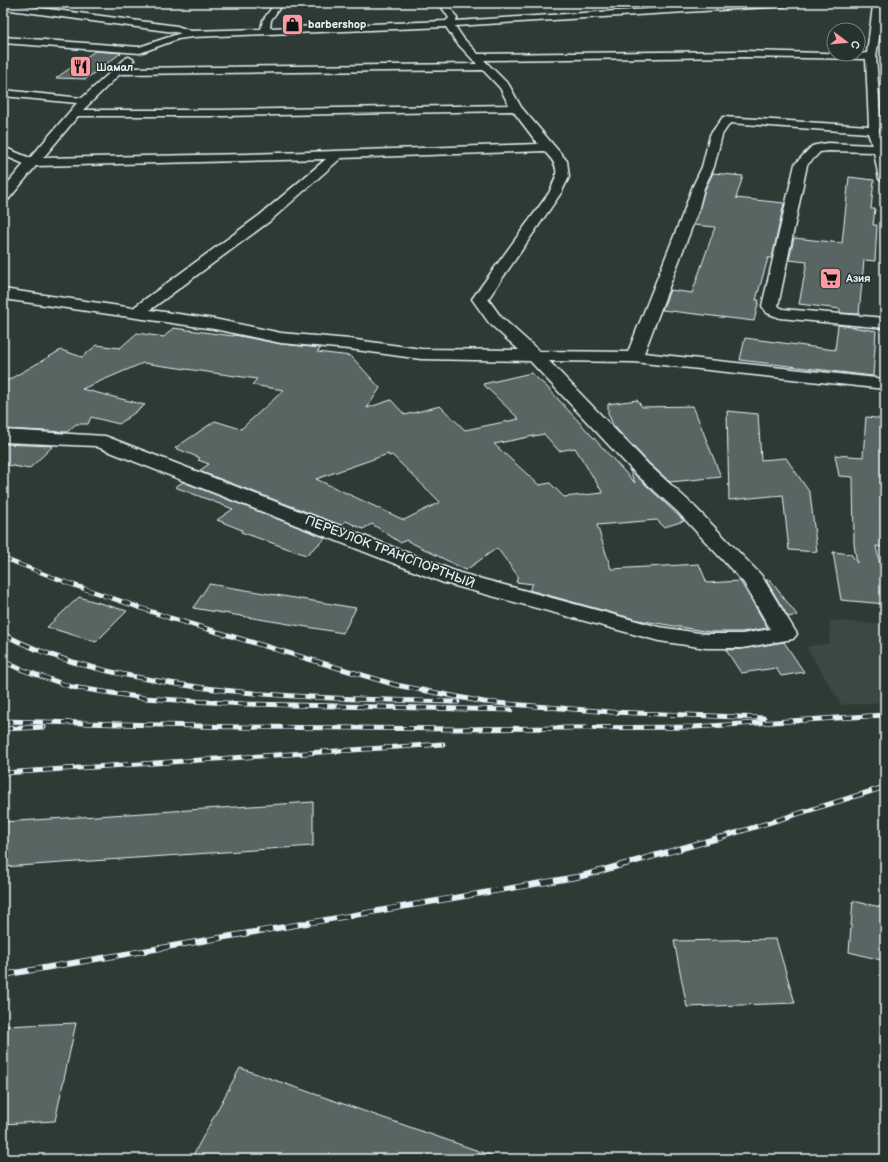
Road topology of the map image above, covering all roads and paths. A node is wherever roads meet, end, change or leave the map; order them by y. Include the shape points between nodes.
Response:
1 (279, 3) edge
2 (443, 3) edge
3 (785, 3) edge
4 (879, 4) edge
5 (3, 6) edge
6 (65, 6) dead end
7 (51, 13) junction
8 (449, 24) junction
9 (264, 31) junction
10 (192, 34) junction
11 (3, 40) edge
12 (619, 43) dead end
13 (96, 47) junction
14 (140, 50) junction
15 (629, 54) junction
16 (871, 56) junction
17 (79, 58) dead end
18 (482, 62) junction
19 (638, 66) dead end
20 (118, 71) junction
21 (874, 72) junction
22 (885, 72) edge
23 (3, 93) edge
24 (85, 101) junction
25 (516, 108) junction
26 (873, 110) junction
27 (885, 111) edge
28 (74, 113) junction
29 (873, 130) junction
30 (547, 147) junction
31 (879, 149) junction
32 (3, 151) edge
33 (337, 155) junction
34 (30, 162) junction
35 (885, 179) edge
36 (3, 197) edge
37 (3, 294) edge
38 (137, 312) junction
39 (885, 323) edge
40 (533, 354) junction
41 (634, 357) junction
42 (885, 384) edge
43 (3, 436) edge

1 - 9 street via 267,20
2 - 8 street via 454,18
3 - 8 street
4 - 16 street
5 - 7 street
6 - 7 street
7 - 10 street via 178,29
8 - 9 street
8 - 18 street via 459,40
9 - 10 street
10 - 14 street
11 - 13 street
12 - 15 street
13 - 14 street
13 - 17 street
14 - 20 street
15 - 16 street
15 - 18 street
15 - 19 street
16 - 21 street
18 - 20 street via 425,69
18 - 25 street via 505,87
20 - 24 street
21 - 22 street
21 - 26 street
23 - 24 street
24 - 28 street
25 - 28 street
25 - 30 street
26 - 27 street
26 - 29 street
28 - 34 street
29 - 31 street
29 - 41 street via 727,118 716,135 708,167
30 - 33 street
30 - 40 street via 561,161 563,177 555,193 480,299 495,320
31 - 35 street
31 - 39 street via 816,149 801,164 770,306 780,313
32 - 34 street
33 - 34 street
33 - 38 street via 309,183 271,214
34 - 36 street
37 - 38 street
38 - 40 street via 281,338 421,354
40 - 41 street
40 - 43 street, ПЕРЕУЛОК ТРАНСПОРТНЫЙ via 642,469 685,508 753,580 785,634 742,641 706,641 659,634 452,578 98,440
41 - 42 street

